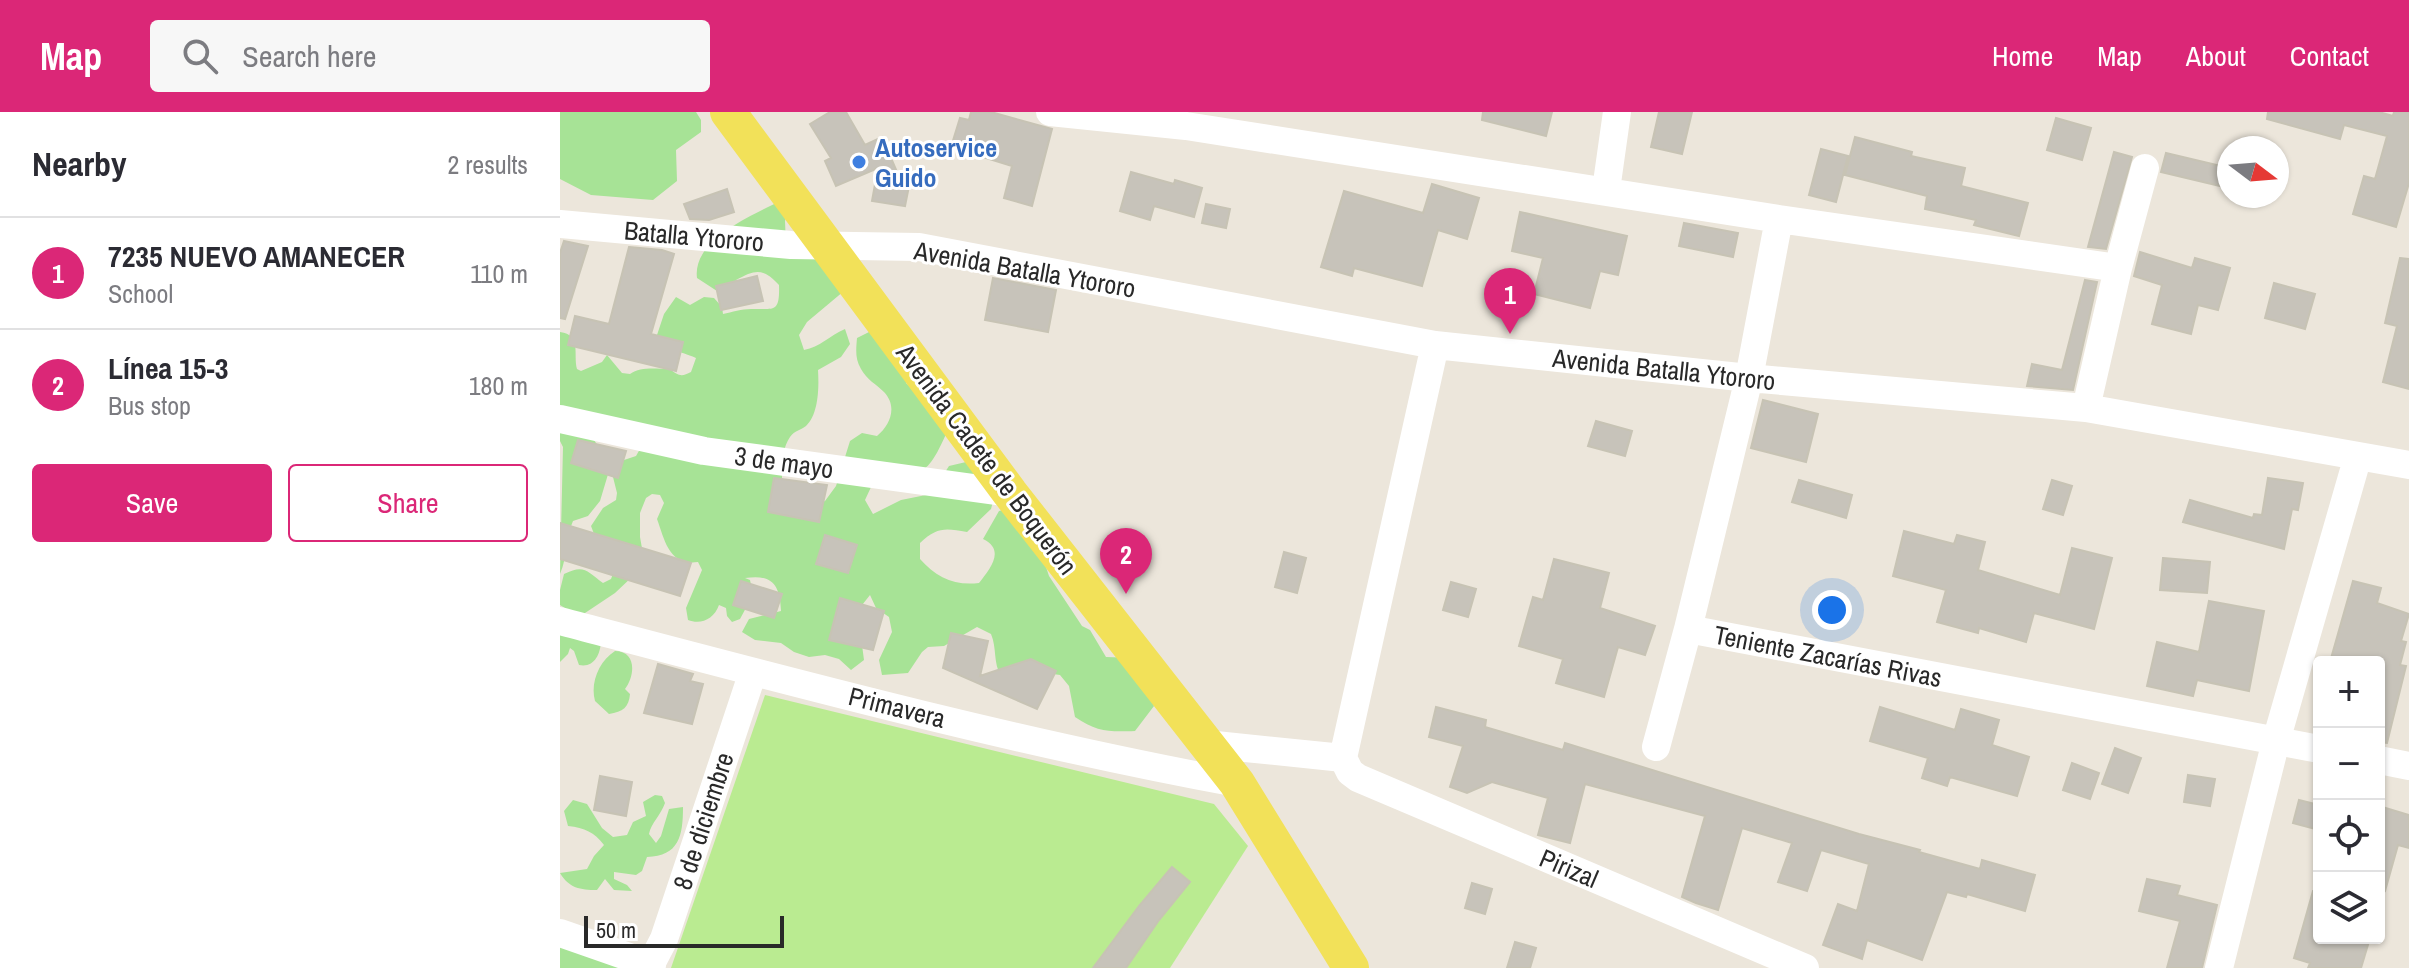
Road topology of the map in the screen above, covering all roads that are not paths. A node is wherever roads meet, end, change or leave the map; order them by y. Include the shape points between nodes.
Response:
1 (728, 112) edge
2 (1050, 112) edge
3 (1617, 112) edge
4 (2145, 168) dead end
5 (1606, 190) junction
6 (1779, 219) junction
7 (560, 224) edge
8 (827, 245) junction
9 (2118, 268) junction
10 (1435, 345) junction
11 (1749, 378) junction
12 (2086, 408) junction
13 (560, 419) edge
14 (2358, 456) junction
15 (2409, 465) edge
16 (1010, 493) junction
17 (560, 621) edge
18 (1688, 629) junction
19 (753, 672) junction
20 (2276, 741) junction
21 (1206, 744) junction
22 (1656, 747) dead end
23 (2313, 748) edge
24 (1343, 758) junction
25 (2385, 761) edge
26 (2409, 766) edge
27 (1237, 783) junction
28 (560, 933) edge
29 (651, 966) edge
30 (1351, 968) edge
31 (1805, 968) edge
32 (2219, 968) edge

1 - 8 main road, Avenida Cadete de Boquerón
2 - 5 street via 1186,126
3 - 5 street
4 - 9 street
5 - 6 street
6 - 9 street
6 - 11 street, Teniente Zacarías Rivas
7 - 8 street, Batalla Ytororo
8 - 10 street, Avenida Batalla Ytororo via 919,247
8 - 16 main road, Avenida Cadete de Boquerón
9 - 12 street
10 - 11 street, Avenida Batalla Ytororo
10 - 24 street
11 - 12 street, Avenida Batalla Ytororo
11 - 18 street, Teniente Zacarías Rivas
12 - 14 street, Avenida Batalla Ytororo
13 - 16 street, 3 de mayo via 704,451
14 - 15 street, Avenida Batalla Ytororo
14 - 20 street
16 - 21 main road, Avenida Cadete de Boquerón
17 - 19 street, Primavera
18 - 20 street, Teniente Zacarías Rivas
18 - 22 street
19 - 27 street, Primavera via 1114,761
19 - 29 street, 8 de diciembre
20 - 23 street, Teniente Zacarías Rivas
20 - 32 street
21 - 24 street
21 - 27 main road, Avenida Cadete de Boquerón
24 - 31 street, Pirizal via 1358,778
25 - 26 street
27 - 30 main road, Avenida Cadete de Boquerón
28 - 29 street

